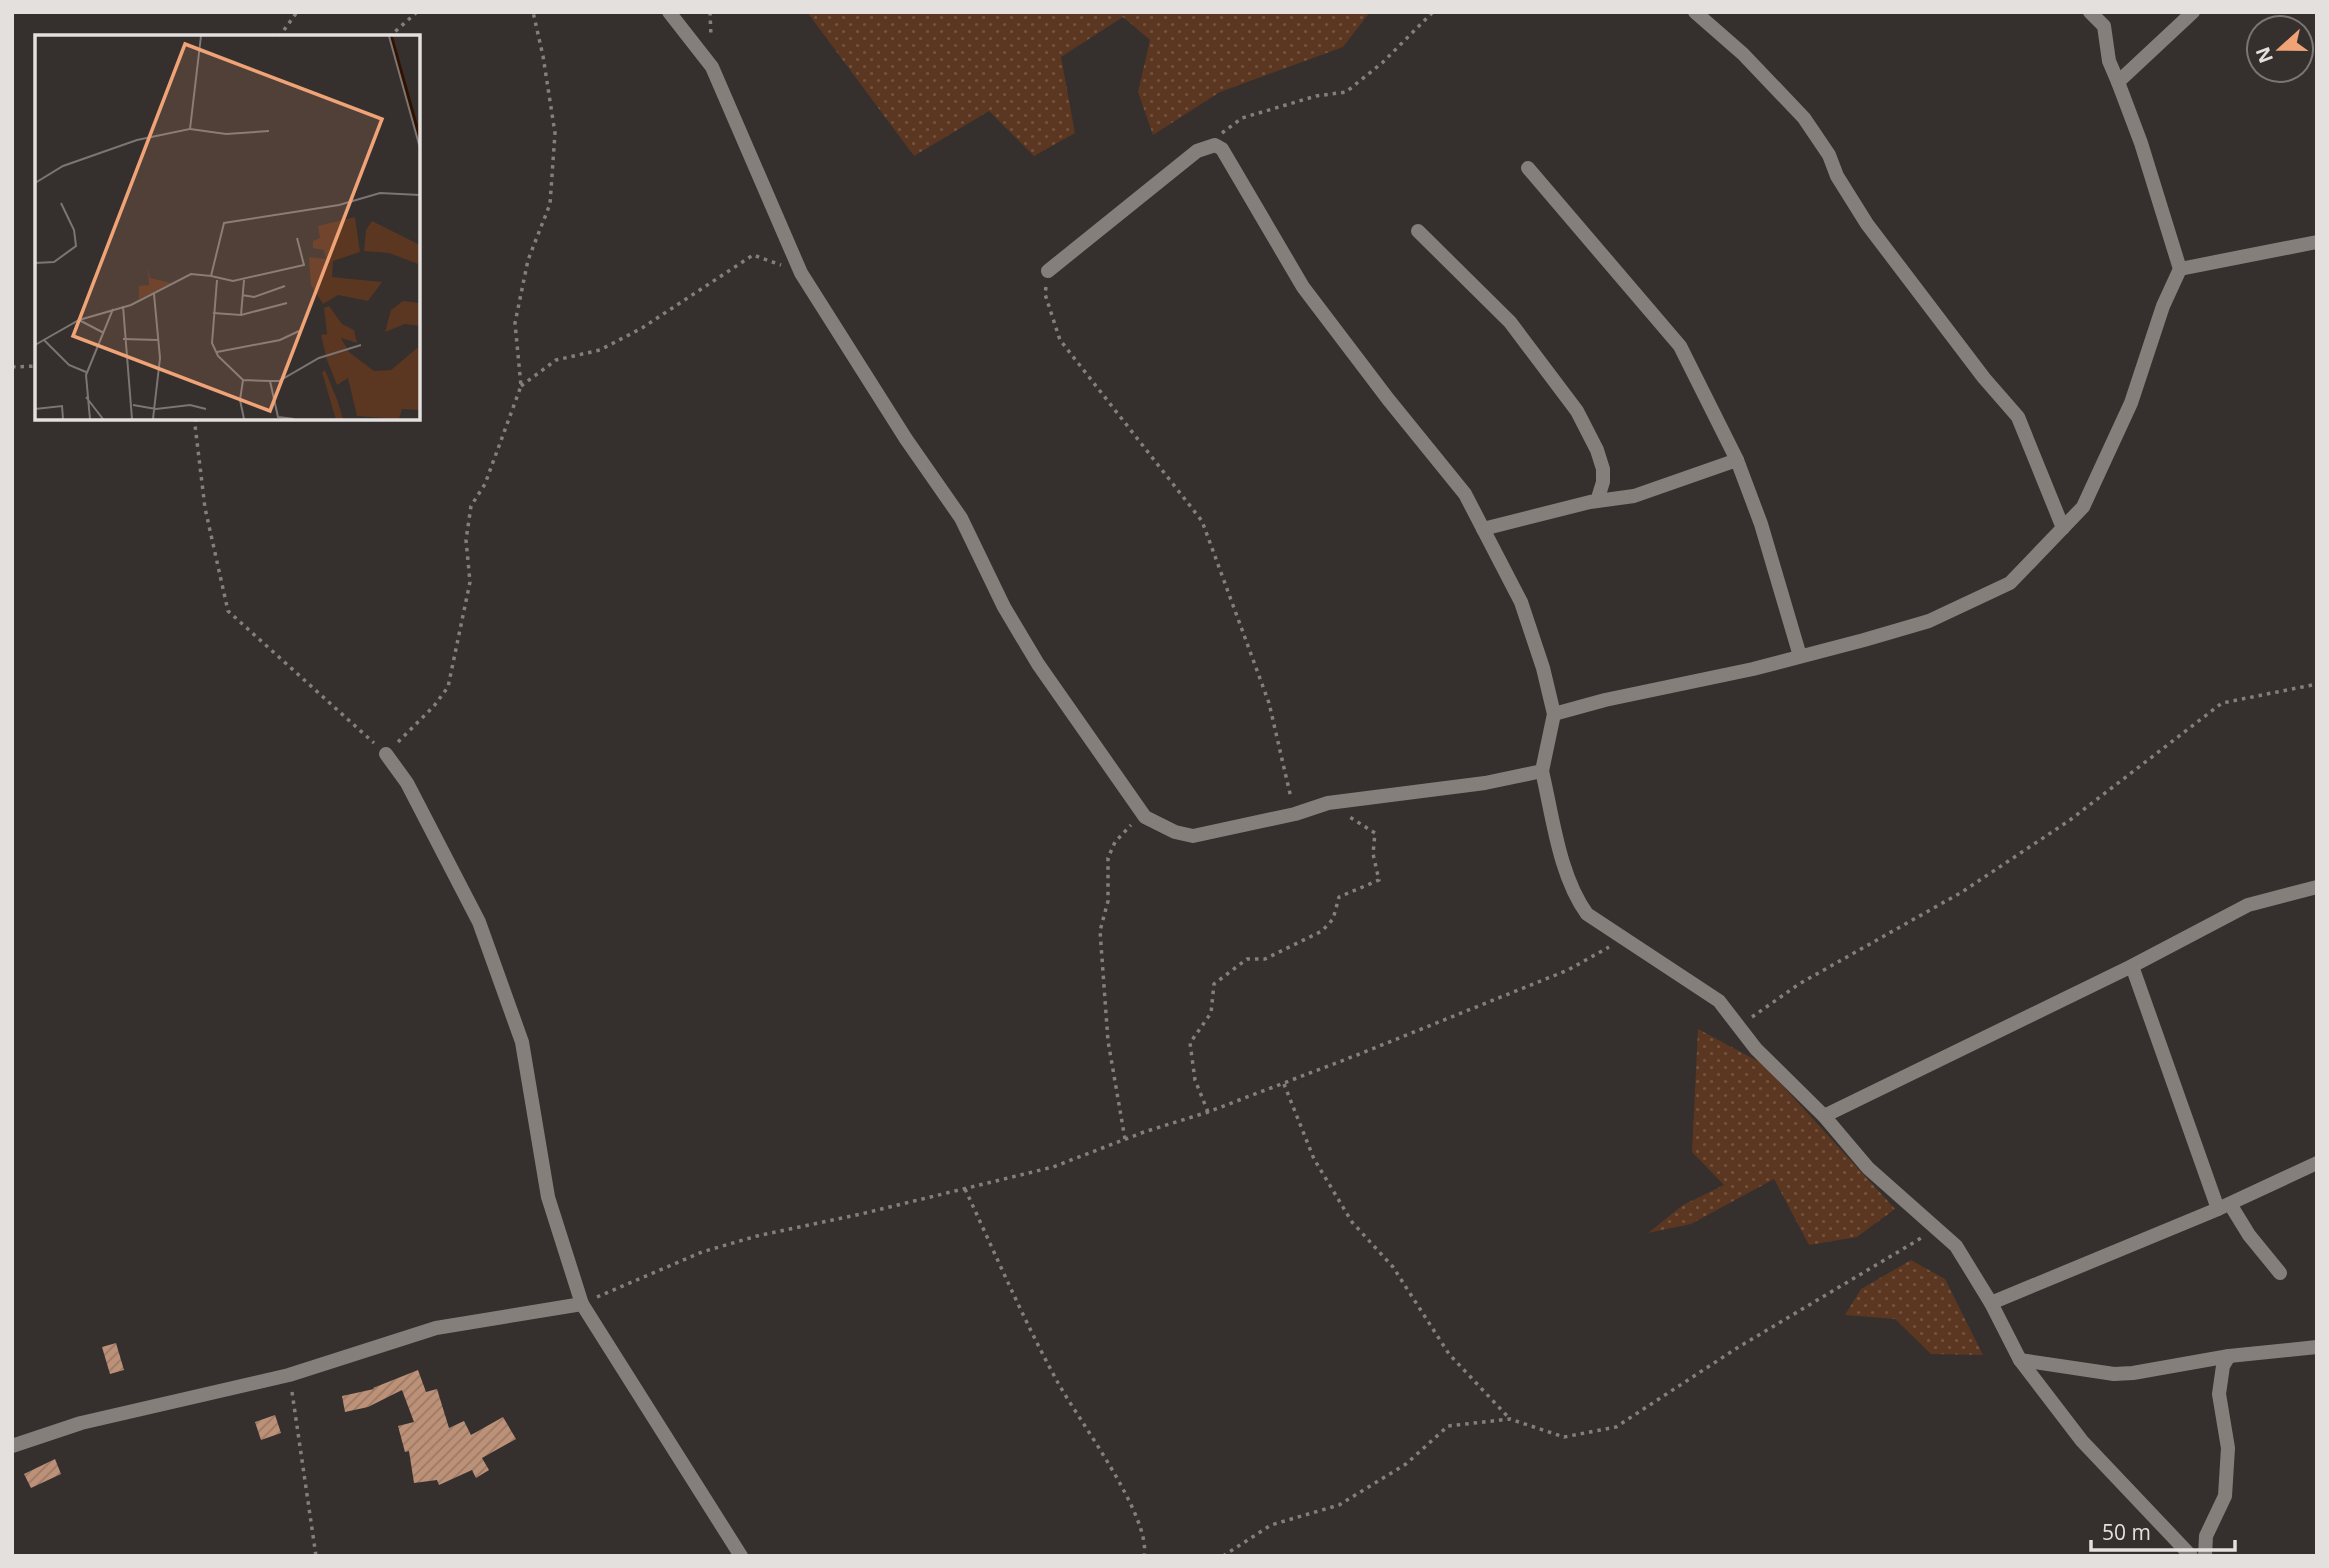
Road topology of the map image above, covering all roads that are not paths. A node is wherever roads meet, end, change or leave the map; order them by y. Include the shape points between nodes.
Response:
1 (669, 12) edge
2 (1695, 12) edge
3 (2090, 12) edge
4 (2193, 12) edge
5 (2118, 82) junction
6 (1528, 168) dead end
7 (1418, 231) dead end
8 (2317, 242) edge
9 (2180, 269) junction
10 (1048, 271) road end
11 (1737, 460) junction
12 (1597, 501) junction
13 (2063, 528) junction
14 (1483, 529) junction
15 (1800, 656) junction
16 (1554, 714) junction
17 (386, 754) road end
18 (1542, 771) junction
19 (2317, 887) edge
20 (2132, 966) junction
21 (1824, 1116) junction
22 (2317, 1163) edge
23 (2224, 1206) junction
24 (2280, 1273) dead end
25 (1991, 1303) junction
26 (582, 1304) junction
27 (2317, 1347) edge
28 (2229, 1356) junction
29 (2020, 1360) junction
30 (12, 1446) edge
31 (741, 1556) edge
32 (2191, 1556) edge
33 (2204, 1556) edge

1 - 18 street via 712,67 801,273 961,518 1038,664 1145,817 1193,836 1328,803
2 - 13 street via 1744,54 1804,118 1867,224 2018,417
3 - 5 street via 2104,26 2109,61
4 - 5 street
5 - 9 street
6 - 11 street via 1680,346
7 - 12 street via 1510,322 1577,411 1603,469
8 - 9 street
9 - 13 street via 2125,414 2083,507
10 - 14 street via 1204,147 1222,149 1303,286 1465,494
11 - 12 street via 1634,496
11 - 15 street
12 - 14 street
13 - 15 street via 2010,583 1929,621
14 - 16 street via 1521,602
15 - 16 street
16 - 18 street
17 - 26 street via 407,783 479,922 522,1042 548,1197
18 - 21 street via 1568,881 1587,914 1719,1001 1756,1049
19 - 20 street via 2248,905
20 - 21 street
20 - 23 street
21 - 25 street via 1868,1168 1956,1246
22 - 23 street
23 - 24 street
23 - 25 street
25 - 29 street
26 - 30 street via 436,1328 289,1375 81,1423
26 - 31 street
27 - 28 street
28 - 29 street via 2114,1374
28 - 33 street via 2219,1394 2228,1448 2225,1496 2206,1536
29 - 32 street via 2082,1441

